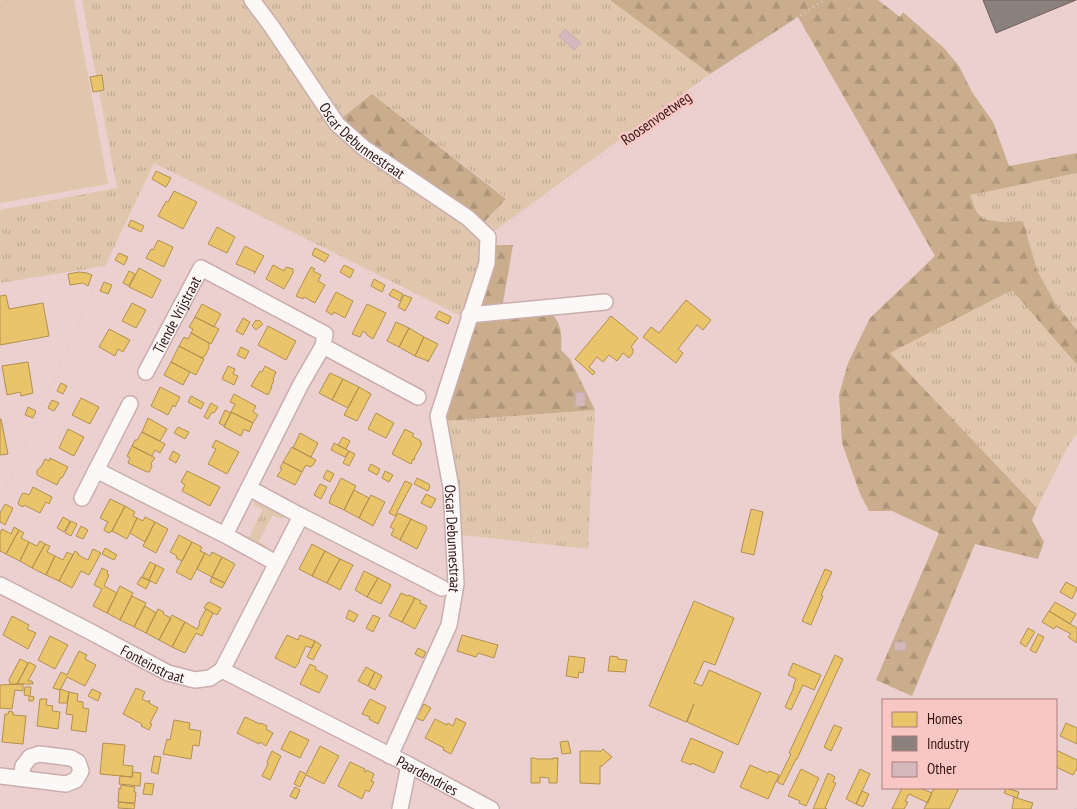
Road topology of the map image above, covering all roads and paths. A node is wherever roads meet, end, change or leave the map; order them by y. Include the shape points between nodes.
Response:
1 (252, 0) edge
2 (824, 0) edge
3 (488, 237) junction
4 (101, 271) dead end
5 (605, 302) dead end
6 (469, 314) junction
7 (323, 346) junction
8 (146, 372) dead end
9 (418, 397) dead end
10 (130, 404) dead end
11 (96, 470) junction
12 (249, 488) junction
13 (82, 498) dead end
14 (0, 501) edge
15 (300, 516) junction
16 (225, 535) junction
17 (276, 563) junction
18 (0, 586) edge
19 (442, 588) dead end
20 (222, 670) junction
21 (390, 756) junction
22 (409, 765) junction
23 (0, 776) edge
24 (21, 778) dead end
25 (1077, 804) edge
26 (400, 809) edge
27 (491, 809) edge
28 (1075, 809) edge

1 - 3 street, Oscar Debunnestraat via 337,124 364,148 468,218
2 - 3 path, Roosenvoetweg
3 - 6 street, Oscar Debunnestraat via 486,263
4 - 14 path
5 - 6 street
6 - 21 street, Oscar Debunnestraat via 438,416 451,488 456,584 449,625
7 - 8 street, Tiende Vrijstraat via 325,334 201,268
7 - 9 street
7 - 12 street
10 - 11 street
11 - 13 street
11 - 16 street
12 - 15 street
12 - 16 street
15 - 17 street
15 - 19 street
16 - 17 street
17 - 20 street
18 - 20 street, Fonteinstraat via 168,673 195,680 210,678
20 - 21 street
21 - 22 street, Paardendries
22 - 26 street
22 - 27 street, Paardendries
23 - 24 street
25 - 28 path

